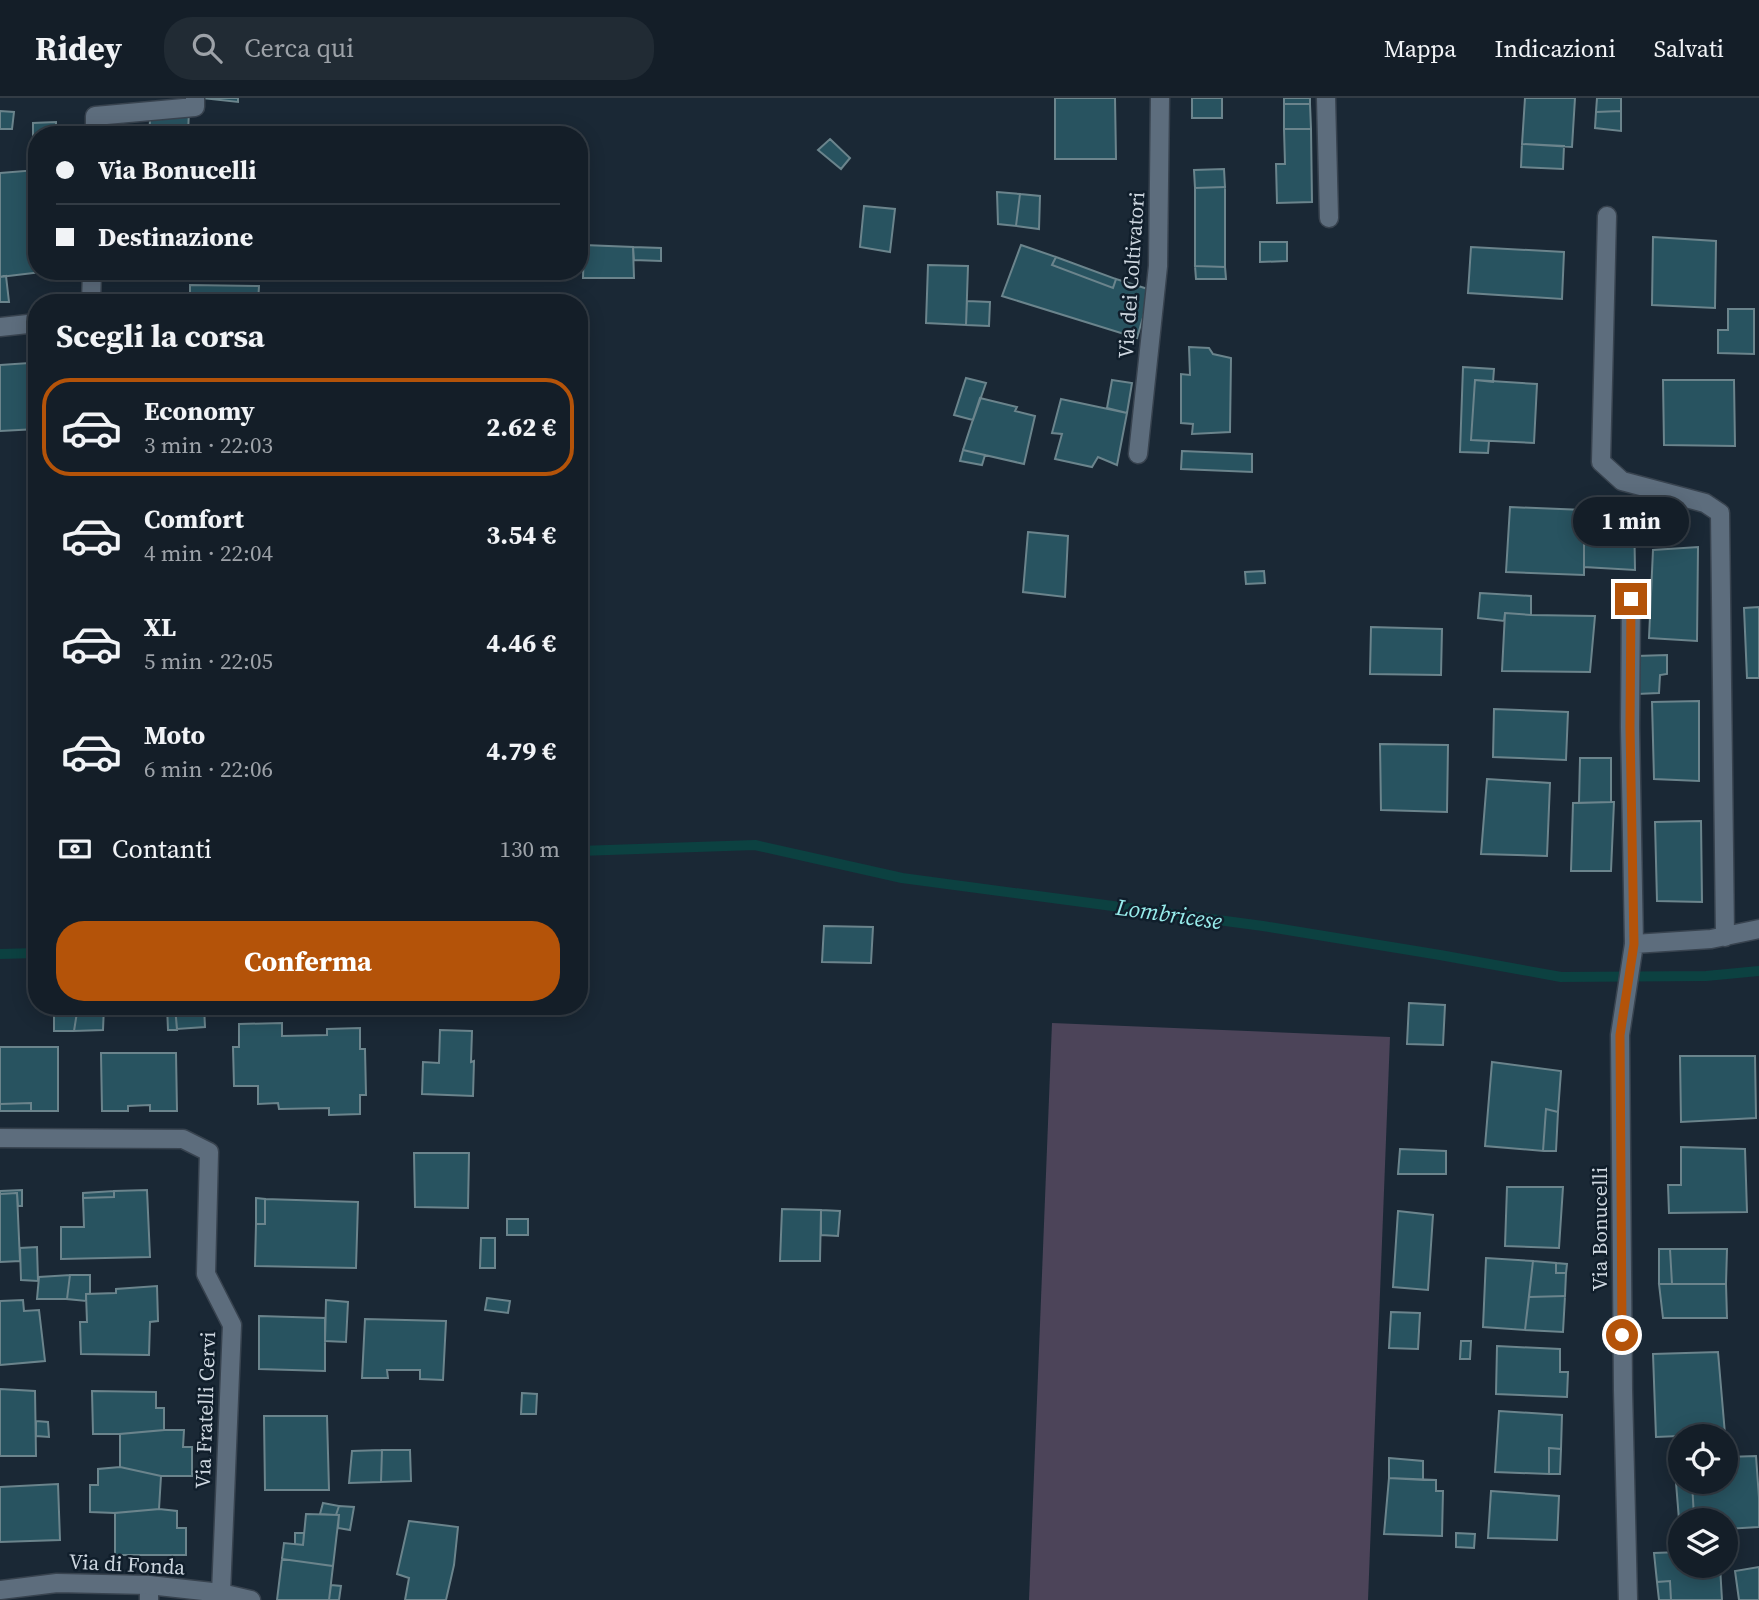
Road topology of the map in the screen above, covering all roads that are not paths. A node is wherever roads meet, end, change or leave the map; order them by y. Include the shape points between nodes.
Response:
1 (195, 98) edge
2 (1160, 98) edge
3 (1326, 98) edge
4 (95, 126) edge
5 (1607, 216) dead end
6 (1329, 218) dead end
7 (28, 324) edge
8 (0, 327) edge
9 (1138, 454) dead end
10 (1631, 599) dead end
11 (1759, 929) edge
12 (1725, 937) junction
13 (1634, 944) junction
14 (0, 1138) edge
15 (0, 1590) edge
16 (149, 1593) edge
17 (221, 1593) junction
18 (251, 1600) edge
19 (1628, 1600) edge

1 - 4 street via 195,107 95,116
2 - 9 street, Via dei Coltivatori via 1158,266
3 - 6 street
5 - 12 street via 1601,462 1622,481 1705,503 1720,513
7 - 8 street
10 - 13 street, Via Bonucelli
11 - 12 street
12 - 13 street
13 - 19 street, Via Bonucelli via 1620,1035
14 - 17 street, Via Fratelli Cervi via 183,1139 209,1152 206,1274 232,1325
15 - 16 street, Via di Fonda via 57,1583
16 - 17 street, Via di Fonda
17 - 18 street, Via di Fonda

